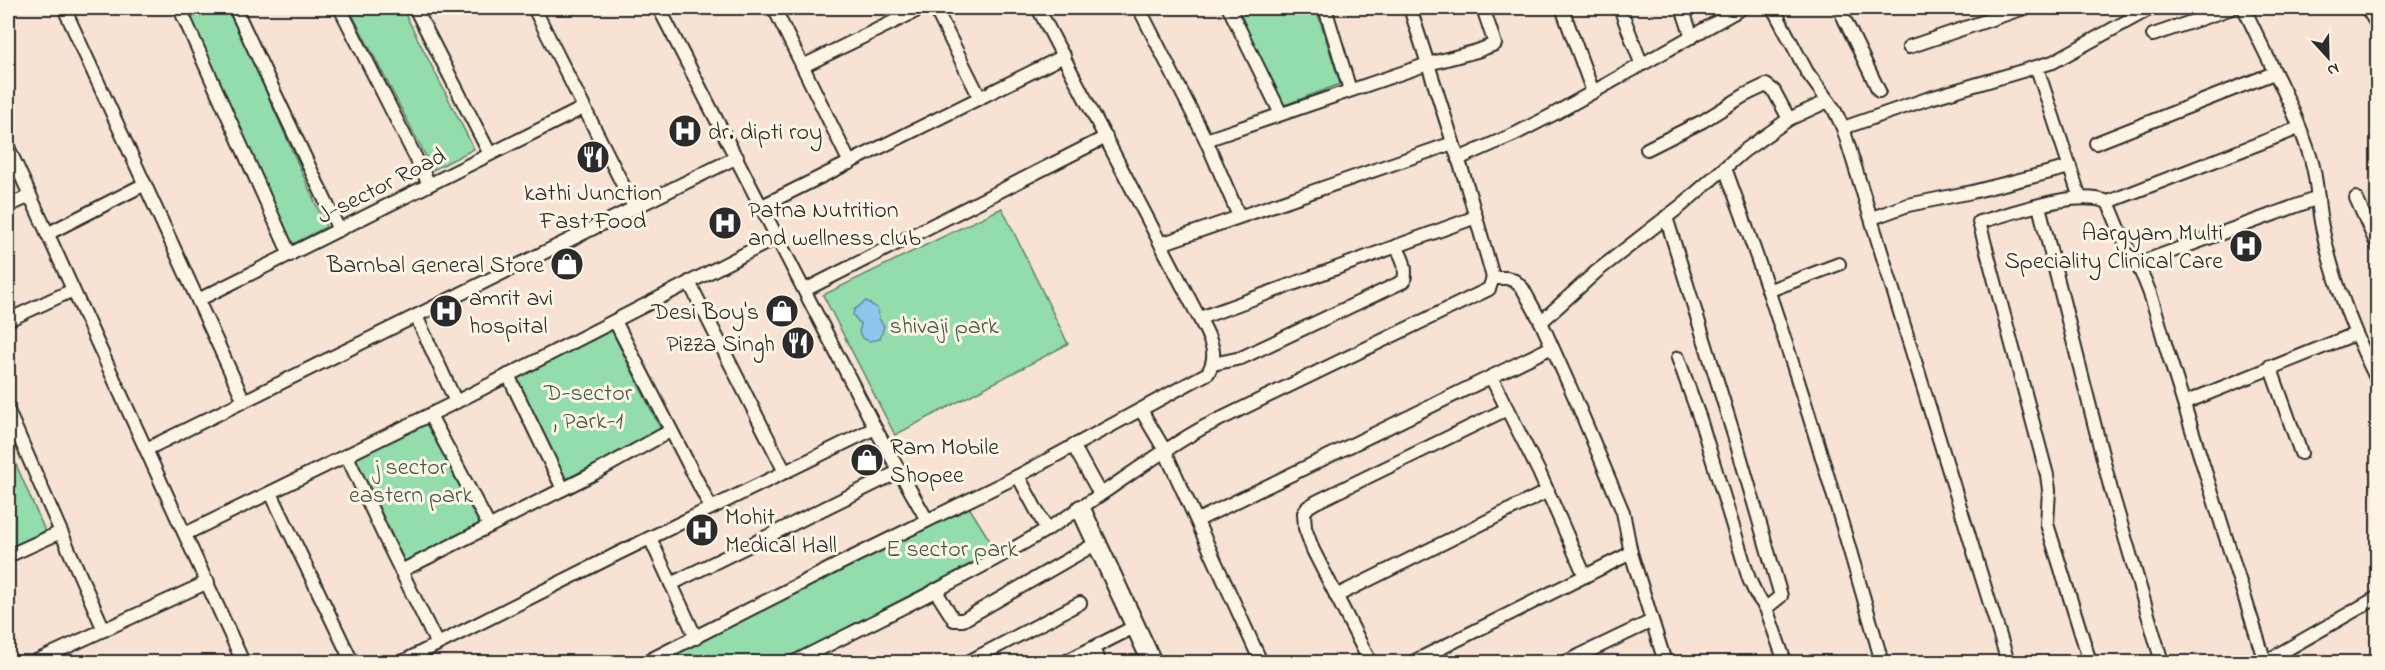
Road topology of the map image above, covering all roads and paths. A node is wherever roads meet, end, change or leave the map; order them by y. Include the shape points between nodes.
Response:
1 (64, 8) edge
2 (235, 8) edge
3 (340, 8) edge
4 (415, 8) edge
5 (534, 8) edge
6 (659, 8) edge
7 (774, 8) edge
8 (922, 8) edge
9 (935, 8) edge
10 (1038, 8) edge
11 (1139, 8) edge
12 (1229, 8) edge
13 (1325, 8) edge
14 (1410, 8) edge
15 (1483, 8) edge
16 (1562, 8) edge
17 (1620, 8) edge
18 (1682, 8) edge
19 (1742, 8) edge
20 (1773, 8) edge
21 (1839, 8) edge
22 (2024, 8) edge
23 (2151, 8) edge
24 (2232, 8) edge
25 (2244, 8) edge
26 (2367, 8) edge
27 (183, 9) edge
28 (2378, 26) edge
29 (2152, 34) dead end
30 (1692, 37) junction
31 (1909, 47) dead end
32 (1064, 56) junction
33 (1641, 63) junction
34 (1428, 64) junction
35 (803, 66) junction
36 (2037, 68) junction
37 (2274, 74) junction
38 (1350, 90) junction
39 (1879, 91) dead end
40 (1593, 92) junction
41 (980, 98) junction
42 (1828, 101) junction
43 (583, 108) junction
44 (1281, 114) junction
45 (1789, 119) junction
46 (1843, 128) junction
47 (2299, 128) junction
48 (1106, 137) junction
49 (1206, 140) junction
50 (2096, 142) dead end
51 (1453, 144) junction
52 (8, 147) edge
53 (1647, 149) dead end
54 (490, 154) junction
55 (736, 157) junction
56 (1458, 159) junction
57 (850, 163) junction
58 (2070, 167) junction
59 (1725, 168) junction
60 (145, 184) junction
61 (429, 184) junction
62 (30, 196) junction
63 (2080, 198) junction
64 (2318, 198) junction
65 (2356, 198) dead end
66 (2108, 202) junction
67 (8, 206) edge
68 (762, 206) junction
69 (2039, 206) junction
70 (634, 207) junction
71 (2378, 212) edge
72 (1239, 216) junction
73 (1476, 217) junction
74 (1666, 217) junction
75 (2364, 217) junction
76 (1872, 218) junction
77 (339, 230) junction
78 (47, 234) junction
79 (778, 237) junction
80 (1161, 244) junction
81 (1396, 246) junction
82 (2378, 247) edge
83 (290, 255) junction
84 (1839, 264) dead end
85 (2137, 264) junction
86 (1493, 278) junction
87 (689, 282) junction
88 (73, 290) junction
89 (805, 290) junction
90 (1770, 290) junction
91 (198, 300) junction
92 (416, 316) junction
93 (1200, 318) junction
94 (8, 320) edge
95 (615, 321) junction
96 (1541, 322) junction
97 (2355, 334) junction
98 (1552, 347) junction
99 (1678, 358) dead end
100 (1213, 364) junction
101 (2270, 366) junction
102 (508, 375) junction
103 (1491, 377) junction
104 (2378, 382) edge
105 (244, 400) junction
106 (456, 402) junction
107 (2184, 403) junction
108 (1507, 409) junction
109 (1141, 410) junction
110 (8, 411) edge
111 (430, 415) junction
112 (875, 428) junction
113 (11, 430) edge
114 (670, 431) junction
115 (1072, 445) junction
116 (147, 449) junction
117 (1164, 449) junction
118 (2301, 453) dead end
119 (347, 456) junction
120 (900, 471) junction
121 (785, 472) junction
122 (1018, 476) junction
123 (563, 489) junction
124 (1548, 490) junction
125 (271, 493) junction
126 (1100, 494) junction
127 (711, 508) junction
128 (1081, 508) junction
129 (927, 520) junction
130 (1198, 520) junction
131 (489, 526) junction
132 (1047, 530) junction
133 (61, 532) junction
134 (186, 534) junction
135 (650, 538) junction
136 (1097, 543) junction
137 (1631, 553) junction
138 (8, 556) edge
139 (401, 571) junction
140 (1585, 576) junction
141 (208, 582) junction
142 (671, 584) junction
143 (935, 590) junction
144 (1336, 596) junction
145 (2378, 597) edge
146 (1080, 603) dead end
147 (1766, 608) junction
148 (1652, 621) junction
149 (1136, 626) junction
150 (104, 630) junction
151 (696, 638) junction
152 (437, 644) junction
153 (1093, 649) junction
154 (34, 663) edge
155 (243, 663) edge
156 (352, 663) edge
157 (402, 663) edge
158 (646, 663) edge
159 (794, 663) edge
160 (968, 663) edge
161 (1065, 663) edge
162 (1099, 663) edge
163 (1152, 663) edge
164 (1261, 663) edge
165 (1370, 663) edge
166 (1413, 663) edge
167 (1566, 663) edge
168 (1665, 663) edge
169 (1785, 663) edge
170 (1882, 663) edge
171 (2008, 663) edge
172 (2090, 663) edge
173 (2162, 663) edge
174 (2265, 663) edge

1 - 60 street
2 - 77 street
3 - 61 street
4 - 54 street
5 - 43 street
6 - 55 street
7 - 35 street
8 - 35 street
9 - 41 street
10 - 32 street
11 - 49 street
12 - 44 street
13 - 38 street
14 - 34 street
15 - 34 street via 1495,44
16 - 40 street
17 - 33 street
18 - 30 street
19 - 30 street
20 - 42 street via 1806,72
21 - 39 street
22 - 31 street
23 - 36 street via 2074,52
24 - 29 street
25 - 37 street
26 - 28 street
27 - 83 street
30 - 33 street
32 - 41 street
32 - 48 street
33 - 40 street
34 - 38 street
34 - 51 street
35 - 57 street
36 - 46 street
36 - 58 street
37 - 47 street
37 - 50 street
38 - 44 street
40 - 56 street
41 - 57 street
42 - 45 street
42 - 46 street
43 - 54 street, J-sector Road
43 - 70 street
44 - 49 street
45 - 53 street via 1774,91 1766,86
45 - 59 street
46 - 76 street
47 - 64 street via 2314,171
47 - 66 street
48 - 80 street
48 - 89 street
49 - 72 street
51 - 56 street
51 - 72 street
52 - 62 street
54 - 61 street, J-sector Road
55 - 68 street
55 - 70 street
56 - 73 street
57 - 68 street
58 - 63 street
58 - 76 street via 1908,205
59 - 74 street
59 - 90 street
60 - 78 street
60 - 91 street
61 - 77 street, J-sector Road
62 - 67 street
62 - 78 street
63 - 66 street
63 - 69 street
64 - 85 street
64 - 97 street via 2325,238
65 - 75 street
66 - 85 street
68 - 79 street
69 - 172 street via 1979,222 2047,475 2047,524
69 - 173 street via 2111,490
70 - 92 street
71 - 75 street
72 - 80 street
73 - 81 street
73 - 86 street
74 - 96 street
74 - 147 street via 1781,596
75 - 82 street
76 - 171 street
77 - 83 street, J-sector Road
78 - 88 street
79 - 87 street
79 - 89 street
80 - 93 street
81 - 93 street
81 - 100 street via 1404,260 1404,281 1241,358
83 - 91 street, J-sector Road
84 - 90 street
85 - 107 street
86 - 96 street via 1515,281
86 - 117 street via 1485,293 1329,365
87 - 95 street
87 - 121 street
88 - 94 street
88 - 116 street
89 - 112 street
90 - 170 street
91 - 105 street
92 - 105 street
92 - 106 street
93 - 100 street via 1213,346
95 - 102 street
95 - 114 street
96 - 98 street
97 - 101 street
97 - 104 street
98 - 103 street
98 - 137 street via 1615,491
99 - 147 street via 1749,579
100 - 109 street via 1200,379
101 - 107 street
101 - 118 street
102 - 106 street
102 - 123 street
103 - 108 street
103 - 130 street
105 - 116 street
106 - 111 street
107 - 174 street
108 - 124 street
108 - 144 street via 1308,507 1303,520 1305,528
109 - 115 street
109 - 117 street
110 - 113 street
111 - 119 street
111 - 131 street
112 - 120 street
112 - 121 street
113 - 133 street
114 - 123 street
114 - 127 street
115 - 122 street
115 - 126 street
116 - 134 street
117 - 126 street
117 - 130 street
119 - 125 street
119 - 139 street
120 - 129 street
120 - 142 street
121 - 127 street
122 - 129 street
122 - 132 street
123 - 131 street
124 - 140 street
124 - 144 street
125 - 134 street
125 - 156 street
126 - 128 street
127 - 135 street
128 - 132 street
128 - 136 street
129 - 151 street
130 - 164 street
131 - 139 street
132 - 143 street
133 - 138 street
133 - 150 street
134 - 141 street
135 - 142 street
135 - 152 street
136 - 143 street via 963,620 954,620
136 - 149 street
137 - 140 street
137 - 148 street
139 - 152 street
140 - 166 street
141 - 150 street
141 - 155 street
142 - 151 street
143 - 159 street
144 - 165 street
145 - 174 street
146 - 160 street
147 - 169 street
148 - 167 street
148 - 168 street
149 - 153 street
149 - 163 street
150 - 154 street
151 - 158 street
152 - 157 street
153 - 161 street
153 - 162 street

